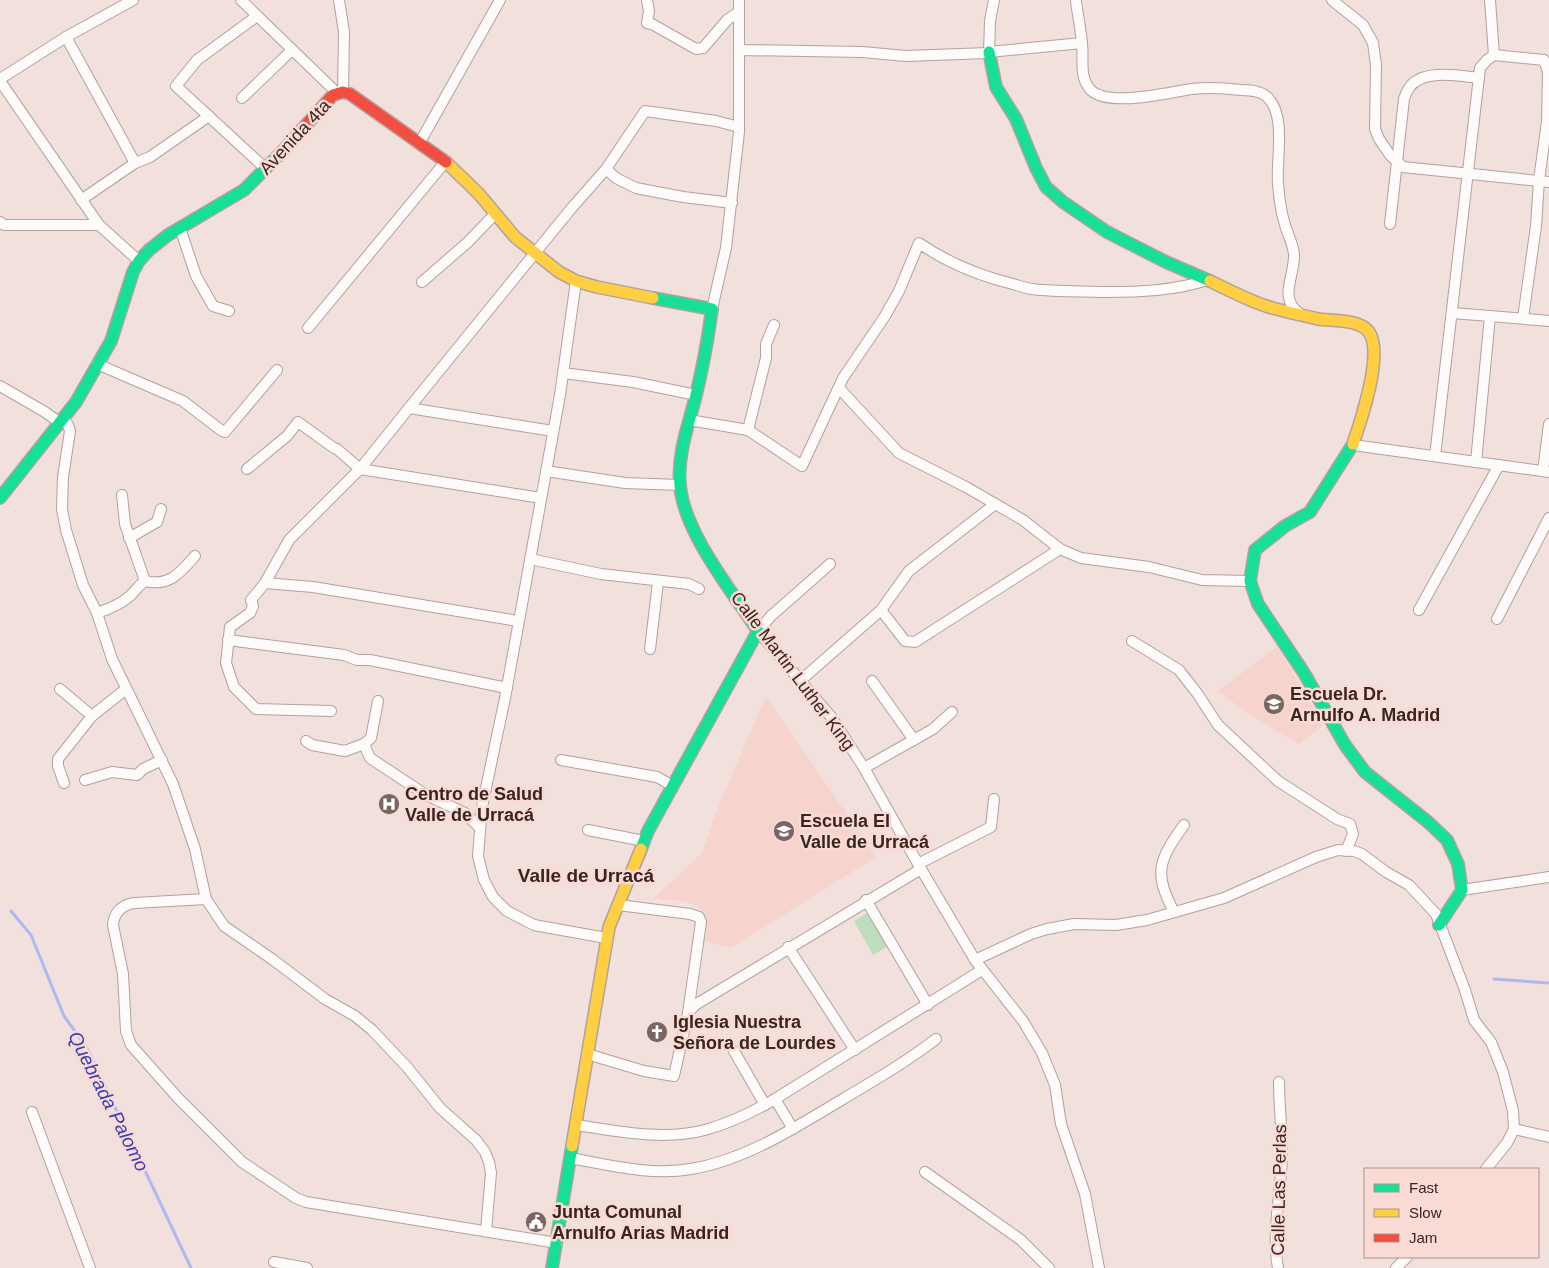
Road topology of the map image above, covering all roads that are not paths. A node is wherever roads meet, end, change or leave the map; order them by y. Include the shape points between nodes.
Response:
1 (133, 0) edge
2 (241, 0) edge
3 (339, 0) edge
4 (500, 0) edge
5 (647, 0) edge
6 (739, 0) edge
7 (994, 0) edge
8 (1332, 0) edge
9 (1490, 0) edge
10 (1076, 2) dead end
11 (739, 12) junction
12 (256, 16) junction
13 (66, 38) junction
14 (1082, 43) junction
15 (292, 50) junction
16 (739, 50) junction
17 (988, 52) junction
18 (1494, 55) junction
19 (1479, 78) junction
20 (0, 80) edge
21 (340, 93) junction
22 (242, 98) dead end
23 (209, 116) junction
24 (739, 127) junction
25 (420, 142) junction
26 (446, 161) junction
27 (135, 163) junction
28 (1397, 163) junction
29 (606, 168) junction
30 (266, 169) junction
31 (1468, 174) junction
32 (1544, 181) edge
33 (81, 200) junction
34 (732, 203) junction
35 (495, 214) junction
36 (0, 222) edge
37 (1390, 224) dead end
38 (99, 225) junction
39 (180, 228) junction
40 (535, 254) junction
41 (139, 261) junction
42 (1206, 280) junction
43 (576, 281) junction
44 (422, 282) dead end
45 (712, 309) junction
46 (230, 311) dead end
47 (1299, 313) junction
48 (1452, 313) junction
49 (1490, 316) junction
50 (1523, 318) junction
51 (1549, 321) edge
52 (774, 325) dead end
53 (308, 328) dead end
54 (97, 364) junction
55 (276, 370) dead end
56 (563, 373) junction
57 (0, 386) edge
58 (839, 388) junction
59 (696, 395) junction
60 (408, 408) junction
61 (61, 420) junction
62 (689, 420) junction
63 (1549, 424) edge
64 (748, 430) junction
65 (553, 431) junction
66 (1353, 445) junction
67 (1435, 456) junction
68 (1476, 462) junction
69 (1499, 465) junction
70 (248, 469) dead end
71 (360, 469) junction
72 (546, 471) junction
73 (1546, 472) edge
74 (680, 485) junction
75 (122, 495) dead end
76 (0, 498) edge
77 (541, 498) junction
78 (994, 505) junction
79 (161, 509) dead end
80 (1549, 518) edge
81 (129, 538) junction
82 (1060, 549) junction
83 (194, 556) dead end
84 (530, 558) junction
85 (830, 564) dead end
86 (145, 581) junction
87 (1250, 581) junction
88 (658, 582) junction
89 (266, 584) junction
90 (698, 589) dead end
91 (881, 610) junction
92 (1419, 610) dead end
93 (97, 613) junction
94 (1497, 620) dead end
95 (518, 621) junction
96 (758, 631) junction
97 (228, 640) junction
98 (1132, 641) dead end
99 (650, 649) dead end
100 (800, 681) junction
101 (872, 681) dead end
102 (506, 688) junction
103 (60, 689) dead end
104 (126, 689) junction
105 (378, 701) dead end
106 (331, 711) dead end
107 (952, 712) dead end
108 (92, 716) junction
109 (914, 740) junction
110 (306, 741) dead end
111 (364, 744) junction
112 (162, 760) junction
113 (561, 760) dead end
114 (864, 768) junction
115 (85, 780) dead end
116 (64, 783) dead end
117 (673, 786) junction
118 (994, 799) dead end
119 (1184, 825) dead end
120 (480, 828) junction
121 (588, 830) dead end
122 (644, 840) junction
123 (1346, 851) junction
124 (919, 866) junction
125 (1549, 877) edge
126 (1462, 890) junction
127 (206, 899) junction
128 (866, 900) junction
129 (618, 905) junction
130 (1174, 912) junction
131 (1439, 925) junction
132 (606, 938) junction
133 (788, 947) junction
134 (975, 960) junction
135 (982, 970) junction
136 (928, 1005) junction
137 (688, 1013) junction
138 (936, 1039) dead end
139 (855, 1050) junction
140 (734, 1051) dead end
141 (587, 1054) junction
142 (1279, 1082) dead end
143 (775, 1099) junction
144 (765, 1105) junction
145 (32, 1112) dead end
146 (576, 1124) junction
147 (793, 1129) junction
148 (1514, 1129) junction
149 (1549, 1137) edge
150 (570, 1158) junction
151 (1487, 1168) edge
152 (925, 1172) dead end
153 (486, 1232) junction
154 (556, 1243) junction
155 (1406, 1258) edge
156 (274, 1262) dead end
157 (90, 1268) edge
158 (307, 1268) edge
159 (552, 1268) edge
160 (1049, 1268) edge
161 (1099, 1268) edge
162 (1278, 1268) edge
163 (1396, 1268) edge

1 - 13 street
2 - 12 street
3 - 21 street via 344,32
4 - 25 street
5 - 11 street via 647,23 696,49 703,48 728,19
6 - 11 street, Calle Martin Luther King
7 - 17 street
8 - 28 street via 1363,25 1373,44 1376,65 1375,129
9 - 18 street
10 - 14 street
11 - 16 street, Calle Martin Luther King
12 - 15 street
12 - 23 street via 197,60 176,86
13 - 20 street
13 - 27 street
14 - 17 street
14 - 47 street via 1083,74 1090,89 1104,96 1146,97 1217,88 1251,91 1269,98 1276,113 1279,138 1281,206 1294,256 1288,300 1291,308
15 - 21 street
15 - 22 street
16 - 17 street via 906,56
16 - 24 street, Calle Martin Luther King
17 - 42 street via 996,87 1016,119 1046,187 1107,232
18 - 19 street via 1480,68
18 - 32 street via 1544,60 1547,66
19 - 28 street via 1445,74 1429,76 1409,87 1404,98
19 - 31 street
20 - 33 street
21 - 25 street, Avenida 4ta via 350,94
21 - 30 street, Avenida 4ta via 333,95
23 - 27 street via 150,157
23 - 30 street
24 - 29 street via 645,112
24 - 34 street, Calle Martin Luther King
25 - 26 street, Avenida 4ta
26 - 35 street, Avenida 4ta
26 - 53 street
27 - 33 street
28 - 31 street via 1402,167
28 - 37 street
29 - 34 street via 616,178 636,188
29 - 40 street
30 - 39 street, Avenida 4ta via 244,190
31 - 32 street
31 - 48 street
32 - 50 street
33 - 38 street
34 - 45 street, Calle Martin Luther King
35 - 40 street, Avenida 4ta via 515,238
35 - 44 street
36 - 38 street via 4,225
38 - 41 street
39 - 41 street, Avenida 4ta
39 - 46 street via 196,276 213,306
40 - 43 street, Avenida 4ta
40 - 60 street
41 - 54 street, Avenida 4ta via 111,341
42 - 47 street via 1268,307
42 - 58 street via 1186,287 1152,291 1030,289 981,275 948,261 919,243 899,291
43 - 45 street, Avenida 4ta
43 - 56 street
45 - 59 street, Calle Martin Luther King
47 - 66 street via 1356,324 1369,332 1372,338 1373,368 1367,403
48 - 49 street
48 - 67 street
49 - 50 street
49 - 68 street
50 - 51 street
52 - 64 street via 766,344 766,358
54 - 55 street via 183,400 222,432
54 - 61 street, Avenida 4ta via 76,402
56 - 59 street via 633,382
56 - 65 street
57 - 61 street
58 - 64 street via 802,466
58 - 78 street via 899,454 966,487
59 - 62 street, Calle Martin Luther King
60 - 65 street
60 - 71 street
61 - 76 street, Avenida 4ta
61 - 93 street via 70,431 62,509 83,585
62 - 64 street
62 - 74 street, Calle Martin Luther King
63 - 73 street
65 - 72 street
66 - 67 street
66 - 87 street via 1310,512 1285,526 1255,550
67 - 68 street
68 - 69 street
69 - 73 street
69 - 92 street
70 - 71 street via 287,436 298,422 338,449
71 - 77 street
71 - 89 street via 289,540
72 - 74 street via 625,483
72 - 77 street
74 - 96 street, Calle Martin Luther King via 685,507 704,547
75 - 81 street
77 - 84 street
78 - 82 street via 1023,520
78 - 91 street via 909,571
79 - 81 street via 157,522
80 - 94 street
81 - 86 street
82 - 87 street via 1081,558 1149,567 1202,580
82 - 91 street via 915,642 905,641
83 - 86 street via 182,571 162,583
84 - 88 street via 601,574
84 - 95 street
85 - 96 street
86 - 93 street via 118,605
87 - 126 street via 1258,604 1365,772 1447,840 1458,864
88 - 90 street via 689,584
88 - 99 street
89 - 95 street via 313,587
89 - 97 street via 251,600 250,613 230,627
91 - 100 street
93 - 104 street
95 - 102 street
96 - 100 street, Calle Martin Luther King
96 - 117 street
97 - 102 street via 344,654 357,660
97 - 106 street via 226,663 234,687 256,709
98 - 123 street via 1179,670 1218,725 1278,781 1350,824 1352,834
100 - 114 street, Calle Martin Luther King via 832,718
101 - 109 street
102 - 120 street
103 - 108 street
104 - 108 street
104 - 112 street
105 - 111 street via 371,738
107 - 109 street
108 - 116 street via 58,759
109 - 114 street
110 - 111 street via 345,751
111 - 120 street via 370,758 426,795 465,813
112 - 115 street via 137,775 112,772
112 - 127 street via 194,849
113 - 117 street via 657,777
114 - 124 street, Calle Martin Luther King
117 - 122 street
118 - 124 street via 991,827
119 - 130 street via 1169,845 1160,876
120 - 132 street via 478,856 484,880 493,897 507,911 534,925
121 - 122 street
122 - 129 street
123 - 130 street via 1338,850 1316,857 1224,898
123 - 131 street via 1362,854 1409,885 1436,914
124 - 128 street
124 - 134 street, Calle Martin Luther King
125 - 126 street
126 - 131 street
127 - 153 street via 224,926 372,1030 440,1108 476,1140 490,1162
127 - 153 street via 125,904 114,918 123,974 127,1036 143,1060 242,1162 296,1198 315,1204
128 - 133 street
128 - 136 street
129 - 132 street
129 - 137 street via 699,916 701,922
130 - 134 street via 1116,925 1074,924 1047,929
131 - 148 street via 1474,1020 1491,1042 1503,1072
132 - 141 street
133 - 137 street via 694,1005
133 - 139 street
134 - 135 street, Calle Martin Luther King
135 - 136 street
135 - 161 street, Calle Martin Luther King via 1023,1021 1042,1053 1055,1085 1061,1124 1085,1194
136 - 139 street
137 - 141 street via 674,1076 644,1072
138 - 147 street via 910,1060
139 - 143 street
140 - 144 street
141 - 146 street
142 - 162 street, Calle Las Perlas via 1282,1151 1275,1252
143 - 144 street
143 - 147 street
144 - 146 street via 704,1130 675,1134 624,1132
145 - 157 street
146 - 150 street
147 - 150 street via 736,1157 691,1169 630,1168
148 - 149 street
148 - 151 street
150 - 154 street
152 - 160 street via 1021,1240
153 - 154 street
154 - 159 street
155 - 163 street
156 - 158 street

